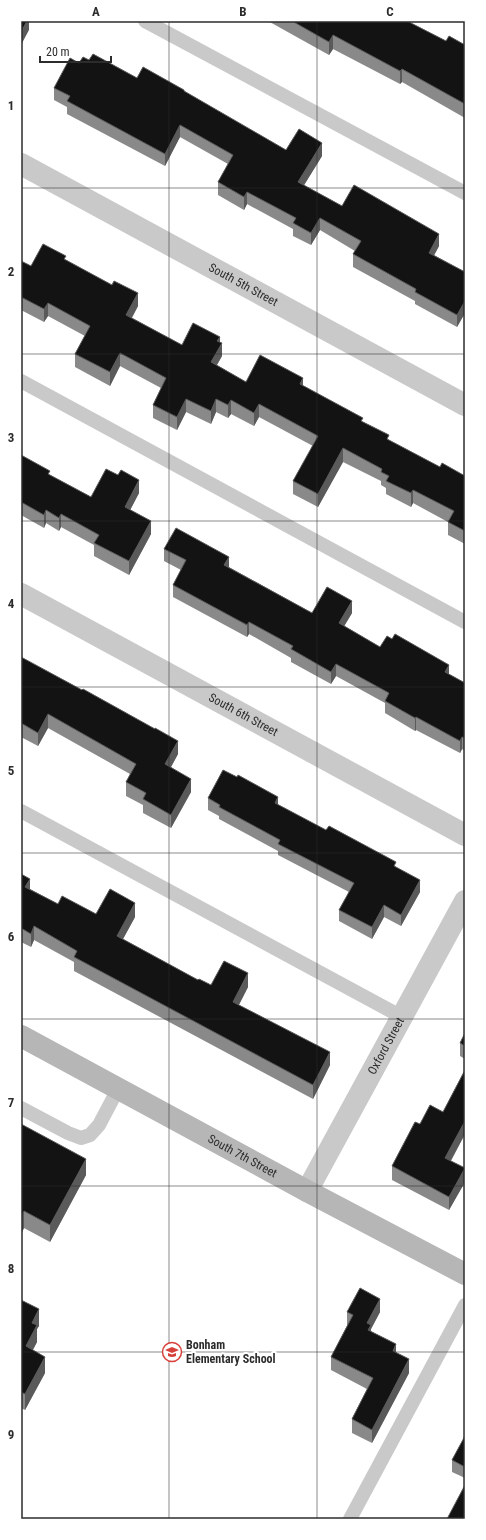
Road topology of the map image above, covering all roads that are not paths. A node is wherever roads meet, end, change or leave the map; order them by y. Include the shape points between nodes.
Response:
1 (145, 21) edge
2 (21, 164) edge
3 (465, 193) edge
4 (21, 380) edge
5 (465, 405) edge
6 (21, 594) edge
7 (465, 622) edge
8 (21, 810) edge
9 (465, 835) edge
10 (465, 901) edge
11 (402, 1017) junction
12 (21, 1036) edge
13 (118, 1089) junction
14 (21, 1108) edge
15 (307, 1191) junction
16 (465, 1274) edge
17 (465, 1305) edge
18 (350, 1519) edge

1 - 3 lane
2 - 5 street, South 5th Street
4 - 7 lane
6 - 9 street, South 6th Street
8 - 11 lane
10 - 11 street, Oxford Street
11 - 15 street, Oxford Street
12 - 13 main road, South 7th Street
13 - 14 lane via 99,1125 90,1135 81,1138
13 - 15 main road, South 7th Street
15 - 16 main road, South 7th Street
17 - 18 lane

